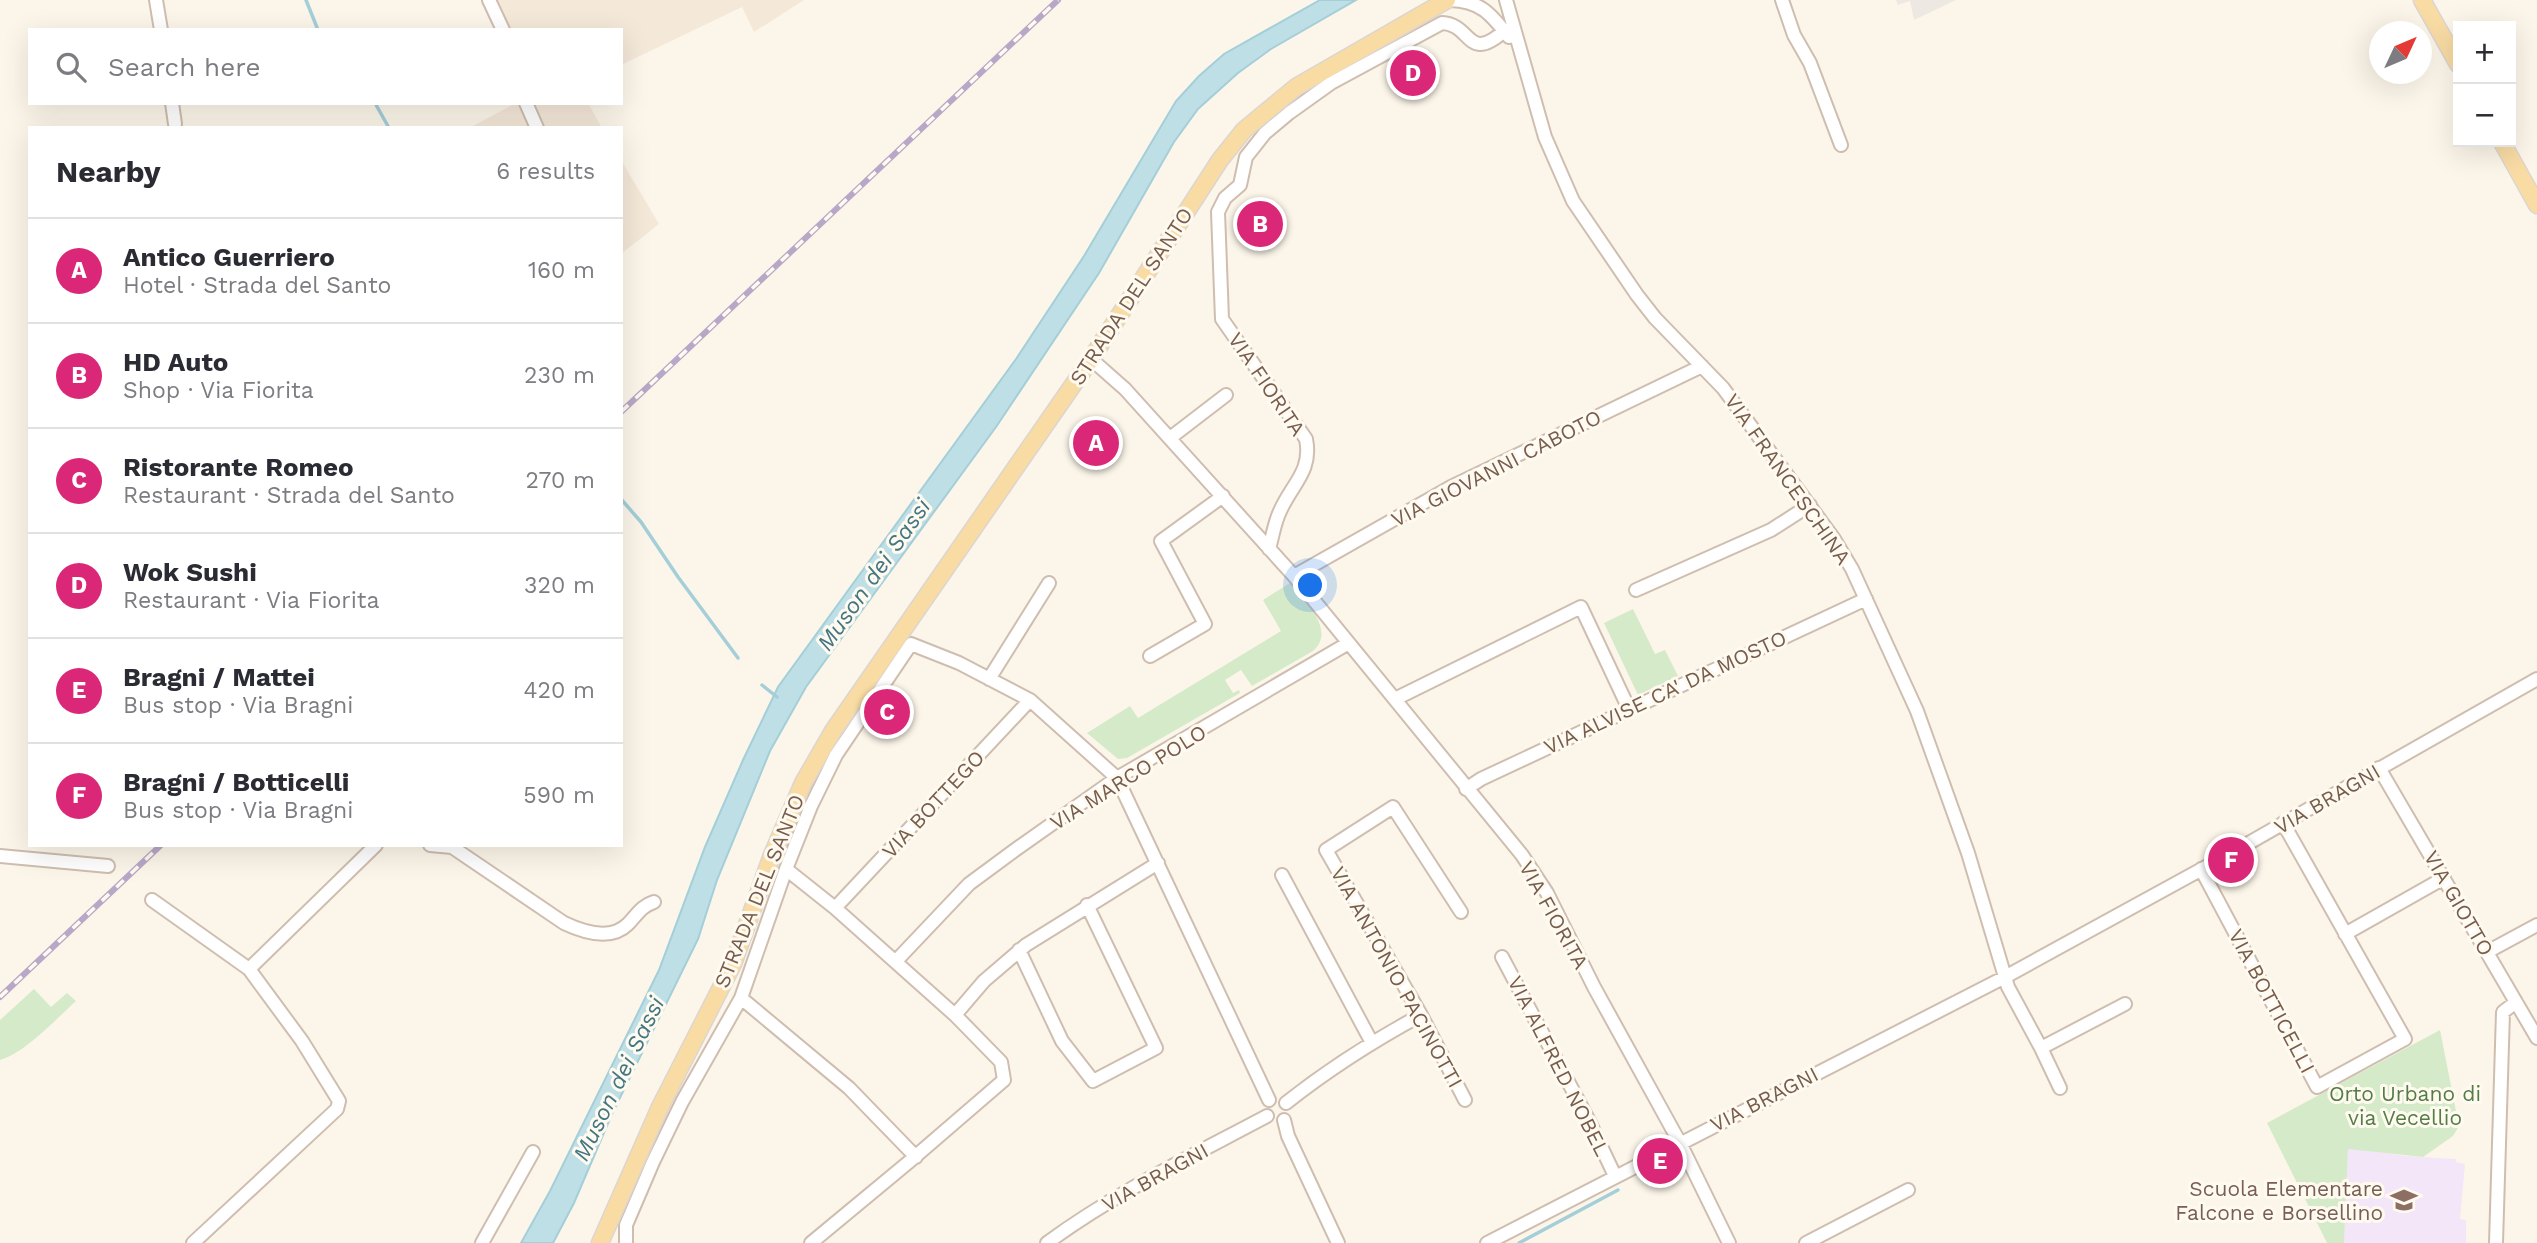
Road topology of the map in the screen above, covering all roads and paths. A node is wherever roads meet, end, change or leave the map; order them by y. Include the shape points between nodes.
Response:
1 (156, 0) edge
2 (489, 0) edge
3 (1449, 0) edge
4 (1508, 0) edge
5 (1782, 0) edge
6 (2422, 0) edge
7 (1485, 5) edge
8 (161, 28) edge
9 (502, 28) edge
10 (1504, 31) junction
11 (2453, 55) edge
12 (1522, 59) junction
13 (172, 105) edge
14 (527, 105) edge
15 (175, 124) dead end
16 (536, 126) edge
17 (1841, 145) dead end
18 (2505, 147) edge
19 (2537, 205) edge
20 (1091, 359) junction
21 (1702, 366) junction
22 (1226, 395) dead end
23 (1170, 438) junction
24 (1223, 496) junction
25 (1810, 505) junction
26 (1269, 549) junction
27 (1294, 576) junction
28 (1049, 583) dead end
29 (1636, 590) dead end
30 (1866, 599) junction
31 (1348, 644) junction
32 (1150, 656) dead end
33 (885, 666) junction
34 (989, 678) junction
35 (2537, 679) edge
36 (1395, 699) junction
37 (1030, 700) junction
38 (1629, 709) junction
39 (2379, 768) junction
40 (1117, 778) junction
41 (1466, 789) junction
42 (2283, 823) junction
43 (374, 847) edge
44 (452, 847) edge
45 (0, 856) edge
46 (1158, 863) junction
47 (108, 866) dead end
48 (786, 869) junction
49 (2201, 869) junction
50 (1282, 875) dead end
51 (2444, 878) junction
52 (152, 900) dead end
53 (654, 902) dead end
54 (1087, 905) junction
55 (835, 908) junction
56 (1461, 912) dead end
57 (748, 923) junction
58 (2537, 925) edge
59 (765, 930) junction
60 (2345, 934) junction
61 (1019, 950) junction
62 (2487, 952) junction
63 (1502, 957) dead end
64 (896, 961) junction
65 (249, 969) junction
66 (2005, 977) junction
67 (741, 998) junction
68 (2516, 1002) junction
69 (2125, 1004) dead end
70 (955, 1015) junction
71 (1421, 1015) junction
72 (700, 1027) junction
73 (719, 1037) junction
74 (2537, 1038) edge
75 (1371, 1041) junction
76 (2040, 1048) junction
77 (2060, 1088) dead end
78 (1269, 1100) junction
79 (1465, 1100) dead end
80 (1286, 1103) junction
81 (1266, 1116) junction
82 (1283, 1120) junction
83 (1680, 1143) junction
84 (533, 1152) dead end
85 (916, 1157) junction
86 (1615, 1176) junction
87 (1908, 1190) dead end
88 (193, 1243) edge
89 (482, 1243) edge
90 (600, 1243) edge
91 (626, 1243) edge
92 (811, 1243) edge
93 (1047, 1243) edge
94 (1338, 1243) edge
95 (1487, 1243) edge
96 (1729, 1243) edge
97 (1806, 1243) edge
98 (2496, 1243) edge

1 - 8 street
2 - 9 street
3 - 7 street, VIA FRANCESCHINA
3 - 20 main road, STRADA DEL SANTO via 1296,87 1244,130
4 - 12 street, VIA FRANCESCHINA
5 - 17 street
6 - 11 main road
7 - 10 street, VIA FRANCESCHINA
10 - 12 street, VIA FRANCESCHINA
10 - 26 street, VIA FIORITA via 1491,41 1471,43 1456,25 1442,23 1316,93 1245,157 1240,185 1217,212 1222,318 1306,439 1309,453 1278,516
12 - 21 street, VIA FRANCESCHINA via 1553,159 1573,201 1637,295
13 - 15 street
14 - 16 street
18 - 19 main road
20 - 23 street, VIA FIORITA
20 - 33 main road, STRADA DEL SANTO
21 - 25 street, VIA FRANCESCHINA
21 - 27 street, VIA GIOVANNI CABOTO via 1451,486
22 - 23 street
23 - 24 street, VIA FIORITA
24 - 26 street, VIA FIORITA
24 - 32 street via 1161,541 1205,624
25 - 29 street via 1771,530
25 - 30 street, VIA FRANCESCHINA
26 - 27 street, VIA FIORITA
27 - 31 street, VIA FIORITA
28 - 34 street
30 - 38 street, VIA ALVISE CA' DA MOSTO
30 - 66 street, VIA FRANCESCHINA via 1917,711 1968,853
31 - 36 street, VIA FIORITA
31 - 40 street, VIA MARCO POLO
33 - 34 street, STRADA DEL SANTO via 911,644
33 - 48 street, STRADA DEL SANTO via 811,806
33 - 57 main road, STRADA DEL SANTO via 832,731 803,783
34 - 37 street
35 - 39 street, VIA BRAGNI
36 - 38 street via 1581,607
36 - 41 street, VIA FIORITA
37 - 40 street
37 - 55 street, VIA BOTTEGO
38 - 41 street, VIA ALVISE CA' DA MOSTO
39 - 42 street, VIA BRAGNI
39 - 51 street, VIA GIOTTO
40 - 46 street
40 - 64 street, VIA MARCO POLO via 968,884
41 - 83 street, VIA FIORITA via 1522,855 1547,893
42 - 49 street, VIA BRAGNI
42 - 60 street, VIA BOTTICELLI
43 - 65 street
44 - 53 street via 582,932 614,933
45 - 47 street
46 - 54 street
46 - 78 street
48 - 55 street
48 - 59 street, STRADA DEL SANTO
49 - 60 street, VIA BOTTICELLI via 2317,1087 2405,1039
49 - 66 street, VIA BRAGNI
50 - 75 street
51 - 60 street
51 - 62 street, VIA GIOTTO
52 - 65 street
54 - 61 street
54 - 61 street via 1156,1048 1093,1081 1062,1041
55 - 64 street
56 - 71 street, VIA ANTONIO PACINOTTI via 1392,807 1326,850
57 - 59 street
57 - 72 main road, STRADA DEL SANTO via 733,964
58 - 62 street
59 - 67 street, STRADA DEL SANTO
61 - 70 street
62 - 68 street, VIA GIOTTO
63 - 86 street, VIA ALFRED NOBEL
64 - 70 street
65 - 88 street via 302,1041 339,1105
66 - 76 street
66 - 83 street, VIA BRAGNI
67 - 73 street, STRADA DEL SANTO
67 - 85 street via 849,1088
68 - 74 street, VIA GIOTTO
68 - 98 street via 2503,1012
69 - 76 street
70 - 85 street via 1001,1062 1004,1080
71 - 75 street
71 - 79 street, VIA ANTONIO PACINOTTI
72 - 73 street
72 - 90 main road, STRADA DEL SANTO
73 - 91 street, STRADA DEL SANTO via 653,1162 626,1224
75 - 80 street
76 - 77 street
78 - 80 street via 1279,1098
78 - 81 street
80 - 82 street via 1288,1112
81 - 82 street via 1274,1122
81 - 93 street, VIA BRAGNI via 1155,1176
82 - 94 street
83 - 86 street, VIA BRAGNI
83 - 96 street, VIA FIORITA
84 - 89 street
85 - 92 street
86 - 95 street, VIA BRAGNI
87 - 97 street

